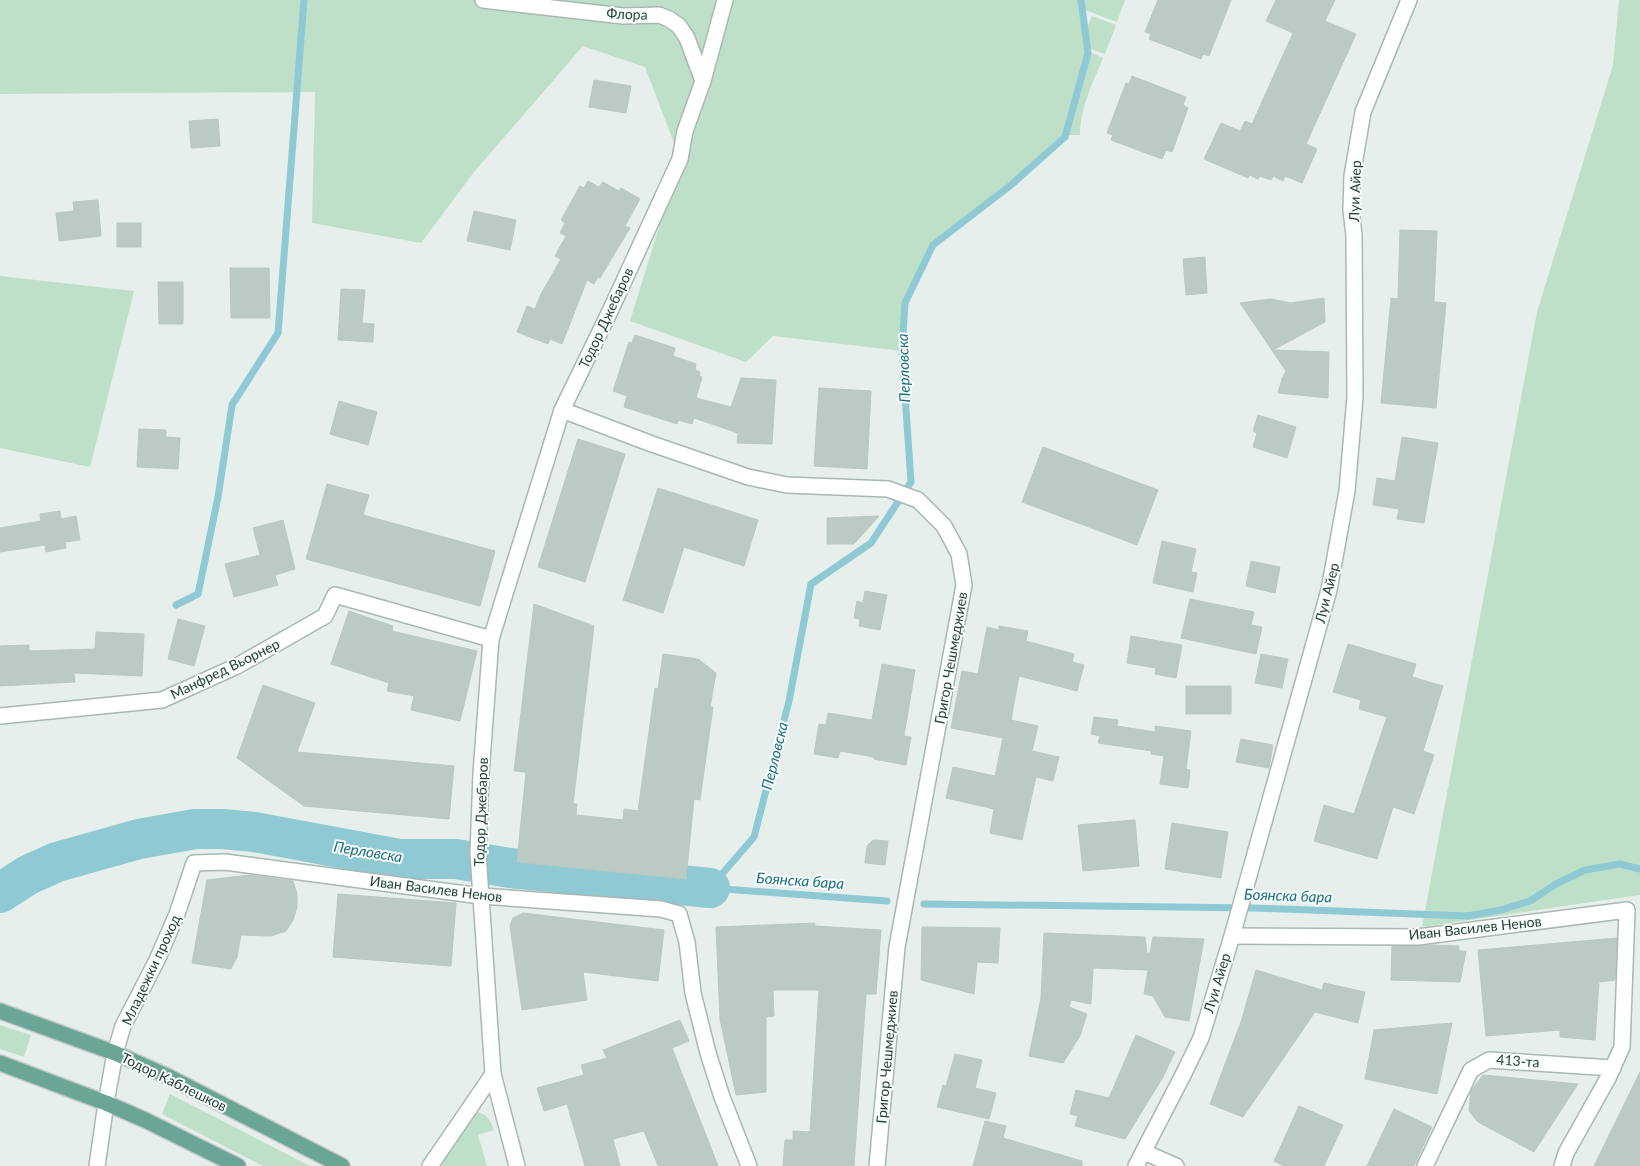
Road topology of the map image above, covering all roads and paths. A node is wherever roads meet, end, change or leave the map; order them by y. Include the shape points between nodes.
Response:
1 (483, 0) edge
2 (725, 0) edge
3 (1409, 0) edge
4 (703, 81) junction
5 (562, 410) junction
6 (491, 639) junction
7 (0, 716) edge
8 (194, 863) joint
9 (481, 892) junction
10 (1232, 936) junction
11 (0, 1011) edge
12 (116, 1054) junction
13 (0, 1064) edge
14 (1613, 1068) junction
15 (493, 1074) junction
16 (106, 1103) junction
17 (1144, 1152) junction
18 (97, 1166) edge
19 (238, 1166) edge
20 (342, 1166) edge
21 (430, 1166) edge
22 (518, 1166) edge
23 (749, 1166) edge
24 (876, 1166) edge
25 (1136, 1166) edge
26 (1176, 1166) edge
27 (1425, 1166) edge
28 (1562, 1166) edge

1 - 4 street, Флора via 623,16 646,14 664,17 679,26
2 - 4 street, Тодор Джебаров
3 - 10 street, Луи Айер via 1364,112 1352,176 1355,396 1347,491 1337,550 1329,590
4 - 5 street, Тодор Джебаров via 685,131 680,159
5 - 6 street, Тодор Джебаров
5 - 24 street, Григор Чешмеджиев via 748,477 787,485 888,489 918,500 944,526 959,554 964,585 897,947
6 - 7 street, Манфред Вьорнер via 335,595 324,616 237,666 162,700
6 - 9 street, Тодор Джебаров via 481,774 478,853
8 - 9 street, Иван Василев Ненов via 225,862
8 - 12 street, Младежки проход via 157,960 128,1014
9 - 15 street, Тодор Джебаров
9 - 23 street, Иван Василев Ненов via 661,909 679,914 708,1054
10 - 14 street, Иван Василев Ненов via 1418,937 1627,910 1622,1047
10 - 17 street, Луи Айер via 1200,1038
11 - 12 main road, Тодор Каблешков
12 - 16 street, Младежки проход
12 - 20 main road, Тодор Каблешков via 167,1076
13 - 16 main road
14 - 27 street, 413-та via 1489,1060 1471,1070
14 - 28 street
15 - 21 street
15 - 22 street, Тодор Джебаров
16 - 18 street, Младежки проход
16 - 19 main road
17 - 25 street, Луи Айер
17 - 26 street

